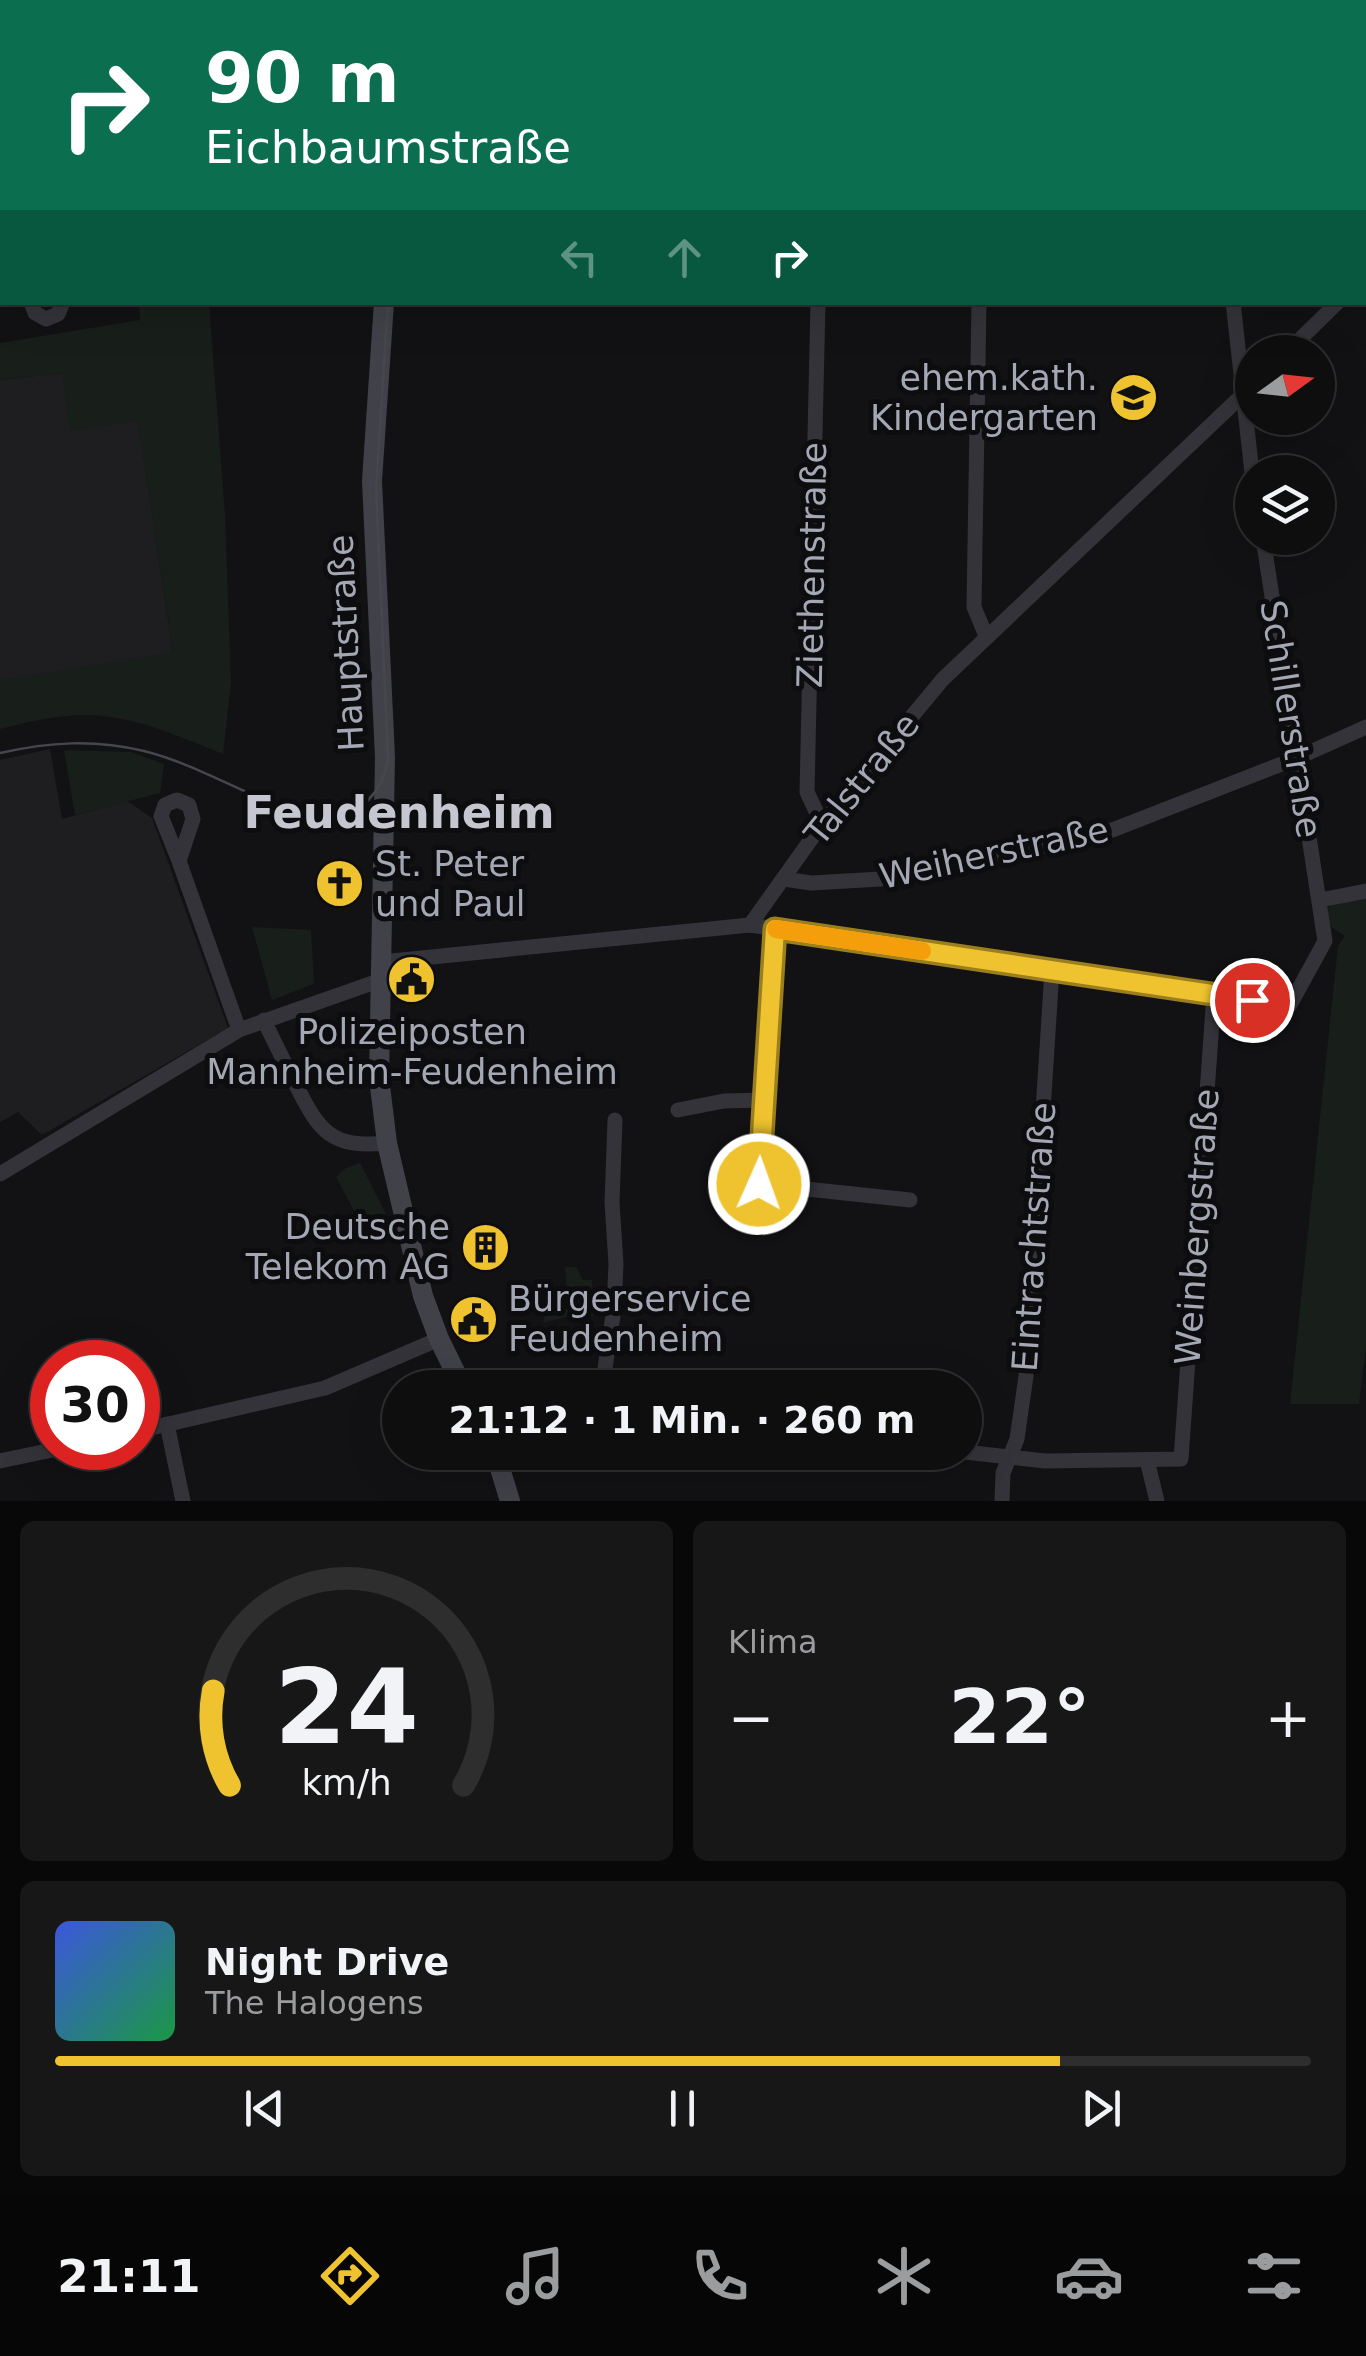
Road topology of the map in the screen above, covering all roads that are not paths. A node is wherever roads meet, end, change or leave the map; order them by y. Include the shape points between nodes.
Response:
1 (32, 305) edge
2 (62, 305) edge
3 (384, 305) edge
4 (818, 305) edge
5 (979, 305) edge
6 (1234, 305) edge
7 (1335, 305) edge
8 (1239, 335) edge
9 (1304, 335) edge
10 (1235, 402) edge
11 (1265, 555) edge
12 (986, 636) junction
13 (1366, 726) edge
14 (1296, 758) junction
15 (822, 824) junction
16 (179, 861) dead end
17 (784, 879) junction
18 (1366, 892) edge
19 (1320, 900) junction
20 (750, 925) junction
21 (775, 929) junction
22 (1052, 970) junction
23 (381, 971) junction
24 (1214, 994) junction
25 (264, 1020) junction
26 (239, 1030) junction
27 (763, 1100) junction
28 (678, 1110) dead end
29 (615, 1120) dead end
30 (387, 1143) junction
31 (0, 1174) edge
32 (910, 1200) dead end
33 (439, 1339) junction
34 (454, 1370) edge
35 (605, 1370) edge
36 (167, 1424) junction
37 (160, 1425) edge
38 (982, 1454) edge
39 (30, 1455) edge
40 (1010, 1457) junction
41 (1146, 1460) junction
42 (0, 1461) edge
43 (501, 1470) edge
44 (183, 1501) edge
45 (510, 1501) edge
46 (1002, 1501) edge
47 (1157, 1501) edge

1 - 2 street via 46,318
3 - 23 street, Hauptstraße via 372,516 384,757
4 - 15 street, Ziethenstraße via 807,792
5 - 12 street via 974,607
6 - 8 street
7 - 9 street
10 - 12 street, Talstraße
11 - 14 street, Schillerstraße
12 - 15 street, Talstraße
13 - 14 street, Weiherstraße
14 - 17 street, Weiherstraße via 1097,836 881,880
14 - 19 street, Schillerstraße
15 - 17 street, Talstraße
16 - 26 street
17 - 20 street, Talstraße
18 - 19 street
19 - 24 street, Schillerstraße via 1325,941 1290,1005
20 - 21 street
20 - 23 street
21 - 22 street
21 - 27 street
22 - 24 street
22 - 40 street, Eintrachtstraße via 1026,1376
23 - 25 street
23 - 30 street, Hauptstraße
24 - 41 street, Weinbergstraße via 1181,1459
25 - 26 street
25 - 30 street via 316,1125 349,1143
26 - 31 street
27 - 28 street
27 - 32 street via 759,1184
29 - 35 street via 616,1264
30 - 33 street, Hauptstraße via 416,1272
33 - 34 street, Hauptstraße
33 - 36 street via 325,1388
36 - 37 street
36 - 44 street
38 - 40 street
39 - 42 street
40 - 41 street
40 - 46 street, Eintrachtstraße
41 - 47 street
43 - 45 street

